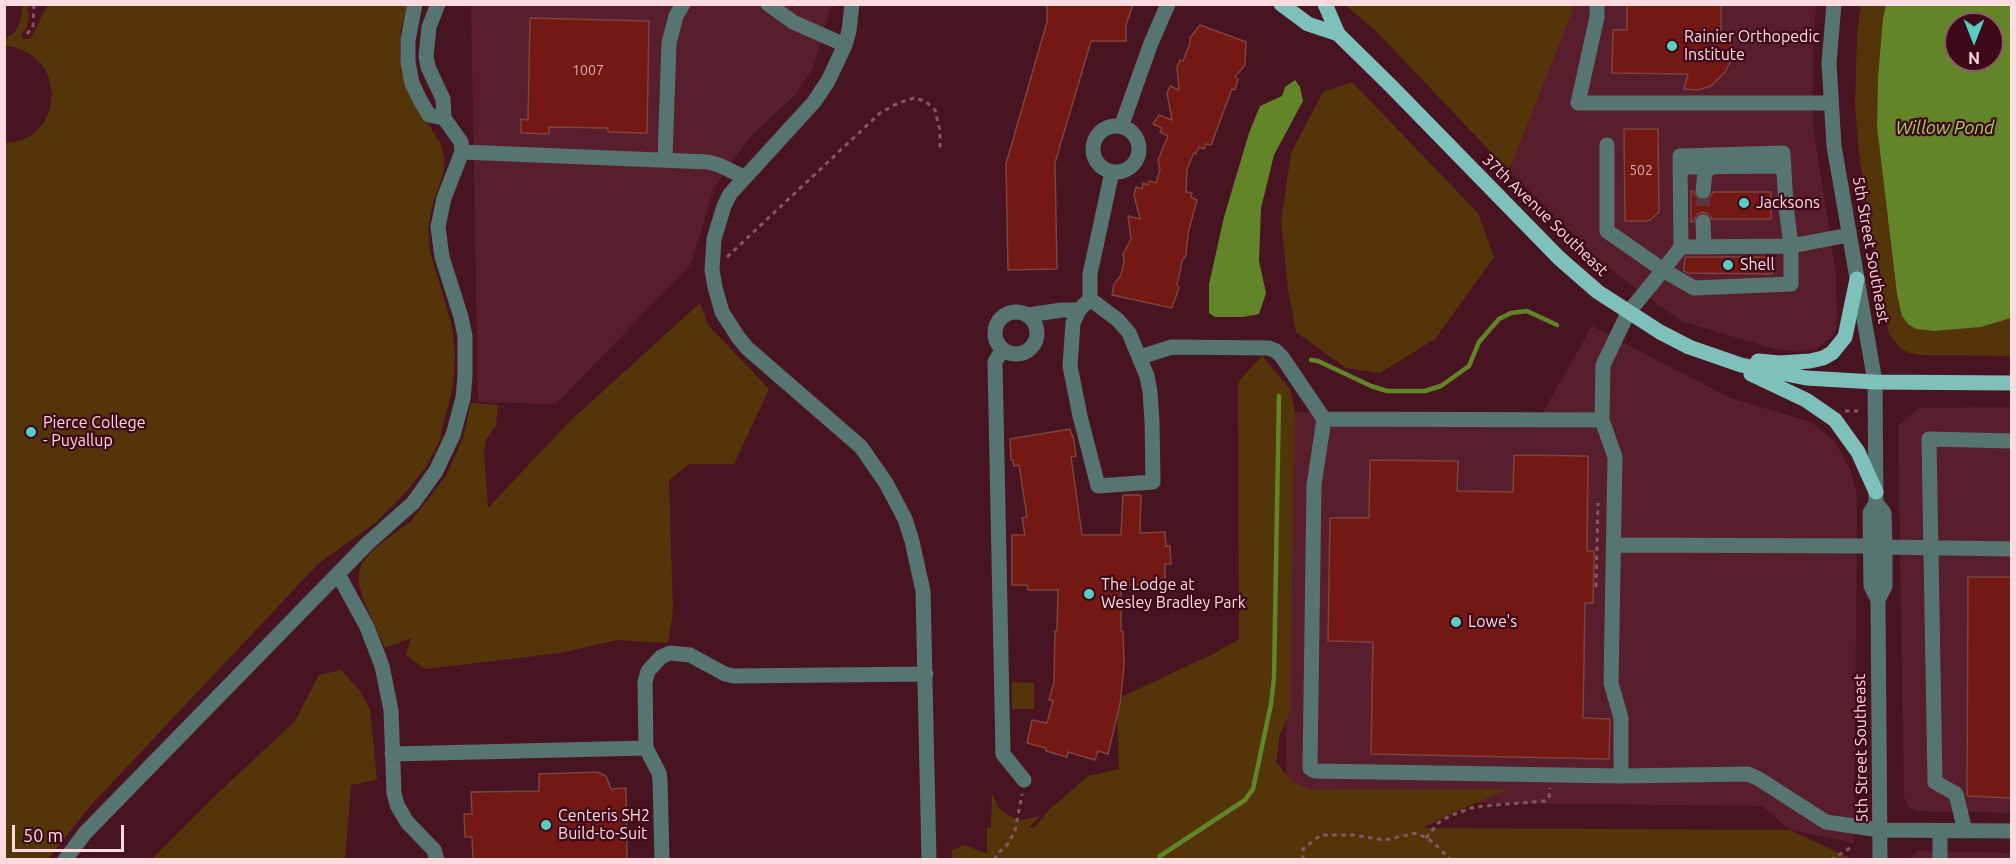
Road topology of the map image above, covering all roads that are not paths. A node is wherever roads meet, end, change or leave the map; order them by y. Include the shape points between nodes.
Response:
1 (415, 4) edge
2 (438, 4) edge
3 (683, 4) edge
4 (768, 4) edge
5 (852, 4) edge
6 (1168, 4) edge
7 (1281, 4) edge
8 (1325, 4) edge
9 (1597, 4) edge
10 (1834, 4) edge
11 (1338, 34) junction
12 (845, 45) junction
13 (1831, 103) junction
14 (444, 118) junction
15 (1121, 127) junction
16 (1607, 145) dead end
17 (462, 152) junction
18 (665, 159) junction
19 (1784, 166) junction
20 (1680, 167) junction
21 (1712, 167) junction
22 (1112, 172) junction
23 (744, 177) junction
24 (1702, 191) tunnel mouth
25 (1703, 222) tunnel mouth
26 (1849, 235) junction
27 (1791, 246) junction
28 (1682, 247) junction
29 (1704, 247) junction
30 (1663, 270) junction
31 (1857, 279) junction
32 (1090, 299) junction
33 (1079, 310) junction
34 (1628, 313) junction
35 (1028, 315) junction
36 (1002, 350) junction
37 (1140, 357) junction
38 (1716, 357) junction
39 (1875, 382) junction
40 (2012, 383) edge
41 (1324, 419) junction
42 (1602, 420) junction
43 (2012, 441) edge
44 (1876, 498) junction
45 (1613, 545) junction
46 (1877, 546) junction
47 (1930, 547) junction
48 (2012, 549) edge
49 (338, 574) junction
50 (926, 674) junction
51 (646, 748) junction
52 (392, 754) junction
53 (1621, 776) junction
54 (1024, 780) road end
55 (1880, 830) junction
56 (1940, 831) junction
57 (1965, 831) junction
58 (2012, 831) edge
59 (65, 860) edge
60 (437, 860) edge
61 (662, 860) edge
62 (930, 860) edge
63 (1880, 860) edge
64 (1940, 860) edge

1 - 14 street via 408,40 412,83 429,115
2 - 14 street via 429,27 426,57 443,99
3 - 18 street via 669,43
4 - 12 street via 794,22
5 - 12 street
6 - 15 street
7 - 11 main road, 37th Avenue Southeast via 1308,24
8 - 11 main road, 37th Avenue Southeast
9 - 13 street via 1578,103
10 - 13 street, 5th Street Southeast via 1829,63
11 - 34 main road, 37th Avenue Southeast via 1559,258
12 - 23 street via 814,102
13 - 26 street, 5th Street Southeast
14 - 17 street via 461,142
15 - 22 street via 1134,135 1139,150 1127,170
15 - 22 street via 1106,128 1093,145 1099,165
16 - 30 street via 1607,231
17 - 18 street
17 - 49 street via 444,198 438,227 442,256 465,336 465,376 458,418 424,489
18 - 23 street via 708,162
19 - 20 street via 1783,153 1680,156
19 - 21 street
19 - 27 street
20 - 21 street
20 - 28 street
21 - 24 street via 1705,172
22 - 32 street via 1090,274
23 - 50 street via 730,194 718,222 712,270 717,299 747,348 861,447 896,499 912,541 924,591
25 - 29 street
26 - 27 street
26 - 31 street, 5th Street Southeast
27 - 29 street
27 - 30 street via 1791,284 1694,288
28 - 29 street
28 - 30 street
30 - 34 street
31 - 38 main road via 1845,337 1823,358 1780,363
31 - 39 street, 5th Street Southeast
32 - 33 street
32 - 37 street via 1118,320
33 - 35 street
33 - 37 street via 1071,336 1070,366 1098,486 1153,483 1150,392
34 - 38 main road, 37th Avenue Southeast via 1669,337
34 - 42 street via 1603,365
35 - 36 street via 1011,312 999,318 994,331
35 - 36 street via 1036,326 1033,345 1022,353
36 - 54 street via 995,362 1003,754
37 - 41 street via 1172,347 1269,348 1282,357
38 - 39 main road, 37th Avenue Southeast via 1797,377
38 - 44 main road via 1806,400 1832,417 1858,452
39 - 40 main road, 37th Avenue Southeast
39 - 44 street, 5th Street Southeast
41 - 42 street
41 - 53 street via 1314,485 1310,768
42 - 45 street via 1615,457
43 - 47 street via 1929,439
44 - 46 street, 5th Street Southeast via 1870,513
45 - 46 street
45 - 53 street via 1611,683 1621,718
46 - 47 street
46 - 55 street, 5th Street Southeast via 1871,586 1878,600
47 - 48 street
47 - 57 street via 1935,782 1956,795
49 - 52 street via 367,627 382,666 391,710
49 - 59 street via 85,833
50 - 51 street via 734,676 690,655 670,653 654,663 645,682
50 - 62 street
51 - 52 street
51 - 61 street via 660,780
52 - 60 street via 396,805 434,850
53 - 55 street via 1748,774 1826,822
55 - 56 street
55 - 63 street, 5th Street Southeast
56 - 57 street
56 - 64 street
57 - 58 street

